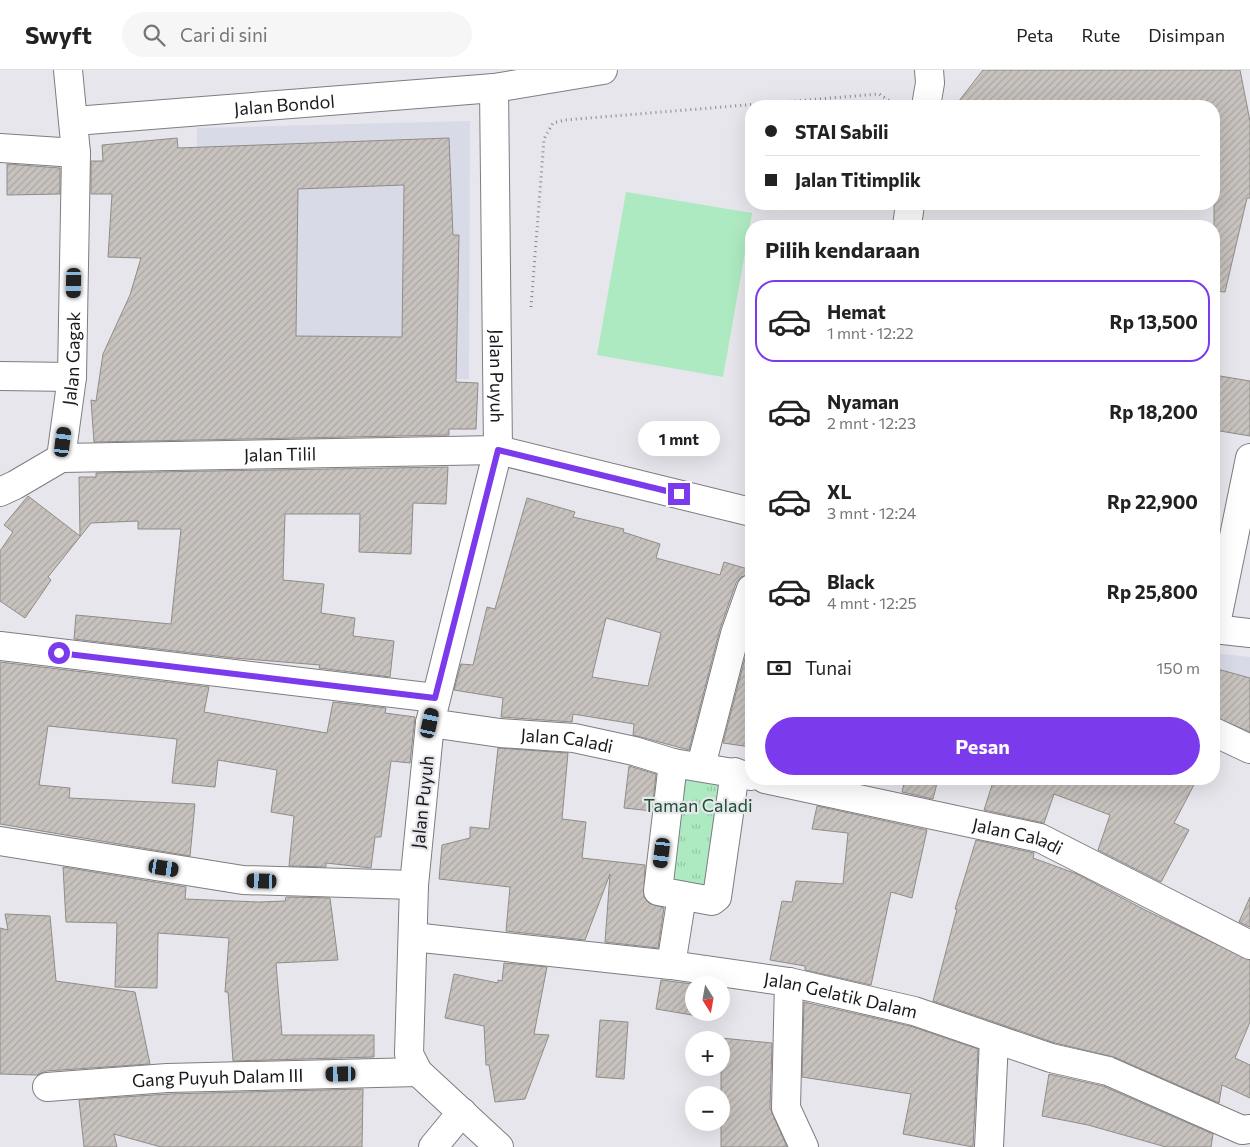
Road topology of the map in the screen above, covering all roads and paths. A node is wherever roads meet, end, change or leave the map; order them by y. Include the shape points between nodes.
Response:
1 (68, 70) edge
2 (603, 70) edge
3 (929, 70) edge
4 (494, 88) junction
5 (807, 100) edge
6 (890, 100) edge
7 (927, 100) edge
8 (745, 105) edge
9 (74, 121) junction
10 (0, 148) edge
11 (76, 153) junction
12 (531, 315) dead end
13 (0, 376) edge
14 (72, 376) junction
15 (498, 450) junction
16 (61, 458) junction
17 (1250, 458) edge
18 (0, 492) edge
19 (745, 511) edge
20 (1220, 600) edge
21 (745, 606) edge
22 (1220, 630) edge
23 (1250, 633) edge
24 (0, 646) edge
25 (432, 711) junction
26 (1220, 735) edge
27 (1250, 749) edge
28 (673, 762) junction
29 (701, 766) junction
30 (743, 774) edge
31 (793, 785) edge
32 (0, 841) edge
33 (414, 885) junction
34 (682, 896) junction
35 (412, 937) junction
36 (1250, 945) edge
37 (671, 965) junction
38 (789, 982) junction
39 (994, 1040) junction
40 (418, 1072) junction
41 (47, 1087) dead end
42 (462, 1112) junction
43 (1250, 1129) edge
44 (433, 1147) edge
45 (499, 1147) edge
46 (804, 1147) edge
47 (990, 1147) edge

1 - 9 street, Jalan Gagak
2 - 4 street, Jalan Bondol
3 - 7 street
4 - 9 street, Jalan Bondol
4 - 15 street, Jalan Puyuh
5 - 6 path via 879,94
8 - 12 path via 553,123 544,138
9 - 11 street, Jalan Gagak
10 - 11 street
11 - 14 street, Jalan Gagak
13 - 14 street
14 - 16 street, Jalan Gagak
15 - 16 street, Jalan Tilil
15 - 19 street, Jalan Tilil
15 - 25 street, Jalan Puyuh
16 - 18 street
17 - 20 street
21 - 29 street
22 - 23 street
24 - 25 street, Jalan Caladi
25 - 28 street, Jalan Caladi via 500,733 574,738
25 - 33 street, Jalan Puyuh
26 - 27 street
28 - 29 street, Jalan Caladi
28 - 34 street via 658,889 659,893
29 - 30 street, Jalan Caladi
30 - 34 street via 717,897 712,901
31 - 36 street, Jalan Caladi via 1040,838
32 - 33 street via 243,880
33 - 35 street, Jalan Puyuh
34 - 37 street
35 - 37 street, Jalan Gelatik Dalam
35 - 40 street, Jalan Puyuh via 409,1054
37 - 38 street, Jalan Gelatik Dalam
38 - 39 street, Jalan Gelatik Dalam via 914,1011
38 - 46 street via 786,1108
39 - 43 street, Jalan Gelatik Dalam via 1108,1071 1242,1130
39 - 47 street
40 - 41 street, Gang Puyuh Dalam III via 167,1078
40 - 42 street
42 - 44 street
42 - 45 street

